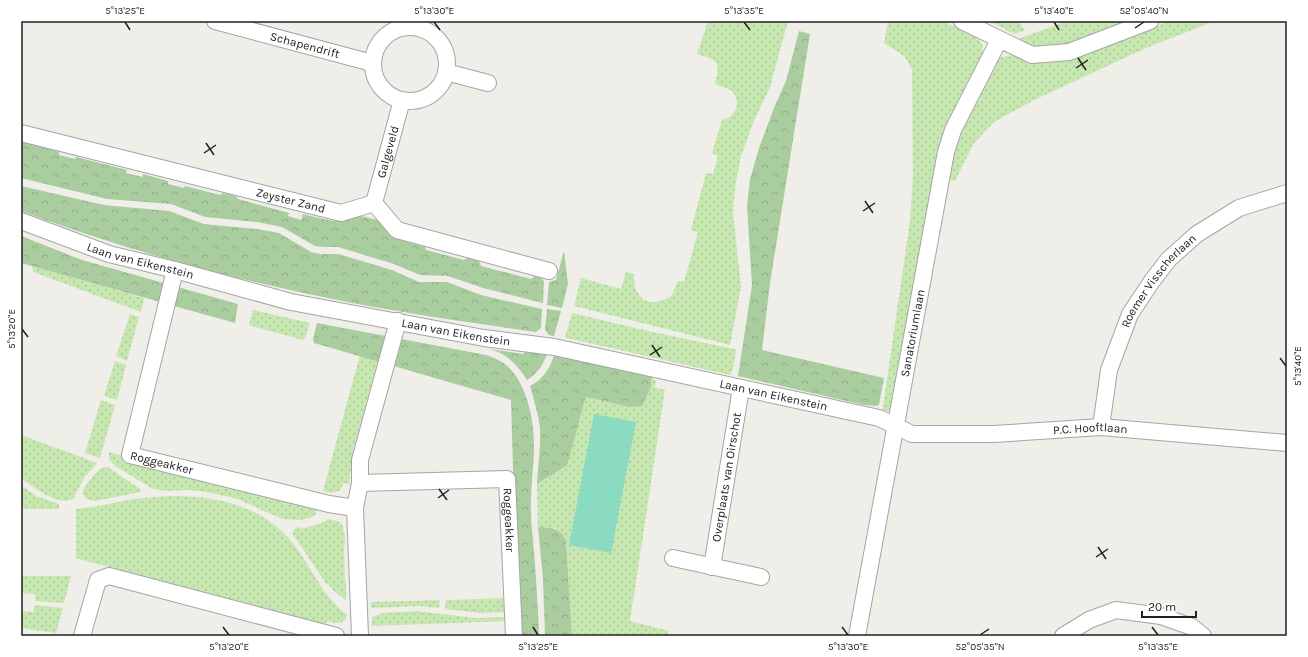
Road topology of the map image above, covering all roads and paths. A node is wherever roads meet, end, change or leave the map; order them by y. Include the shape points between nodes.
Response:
1 (215, 21) edge
2 (962, 21) edge
3 (1150, 21) edge
4 (425, 25) edge
5 (999, 40) junction
6 (372, 63) junction
7 (446, 72) junction
8 (488, 83) dead end
9 (402, 100) junction
10 (21, 133) edge
11 (1287, 193) edge
12 (374, 203) junction
13 (21, 221) edge
14 (175, 270) junction
15 (549, 271) dead end
16 (398, 322) junction
17 (741, 388) junction
18 (896, 426) junction
19 (1100, 427) junction
20 (1287, 443) edge
21 (360, 483) junction
22 (355, 508) junction
23 (673, 558) dead end
24 (712, 566) junction
25 (761, 577) dead end
26 (82, 636) edge
27 (336, 636) edge
28 (360, 636) edge
29 (514, 636) edge
30 (857, 636) edge
31 (1063, 636) edge
32 (1203, 636) edge

1 - 6 street, Schapendrift
2 - 5 street
3 - 5 street via 1069,52 1032,55
4 - 6 street via 390,32 381,40
4 - 7 street via 443,47 447,59
5 - 18 street, Sanatoriumlaan via 953,130 946,152
6 - 9 street via 380,87
7 - 8 street
7 - 9 street via 435,91 425,98 414,101
9 - 12 street, Galgeveld
10 - 12 street, Zeyster Zand via 341,213
11 - 19 street, Roemer Visscherlaan via 1239,208 1197,234 1169,259 1130,314 1108,370
12 - 15 street via 397,230
13 - 14 street, Laan van Eikenstein via 110,254
14 - 16 street, Laan van Eikenstein via 291,302
14 - 22 street, Roggeakker via 130,455 329,504
16 - 17 street, Laan van Eikenstein via 554,348
16 - 21 street via 360,460
17 - 18 street, Laan van Eikenstein via 878,418
17 - 24 street, Overplaats van Oirschot
18 - 19 street, P.C. Hooftlaan via 912,434 994,434
18 - 30 street, Sanatoriumlaan
19 - 20 street, P.C. Hooftlaan
21 - 22 street
21 - 29 street, Roggeakker via 507,479
22 - 28 street
23 - 24 street
24 - 25 street
26 - 27 street via 98,580 109,576
31 - 32 street via 1089,620 1116,610 1161,616 1192,627

